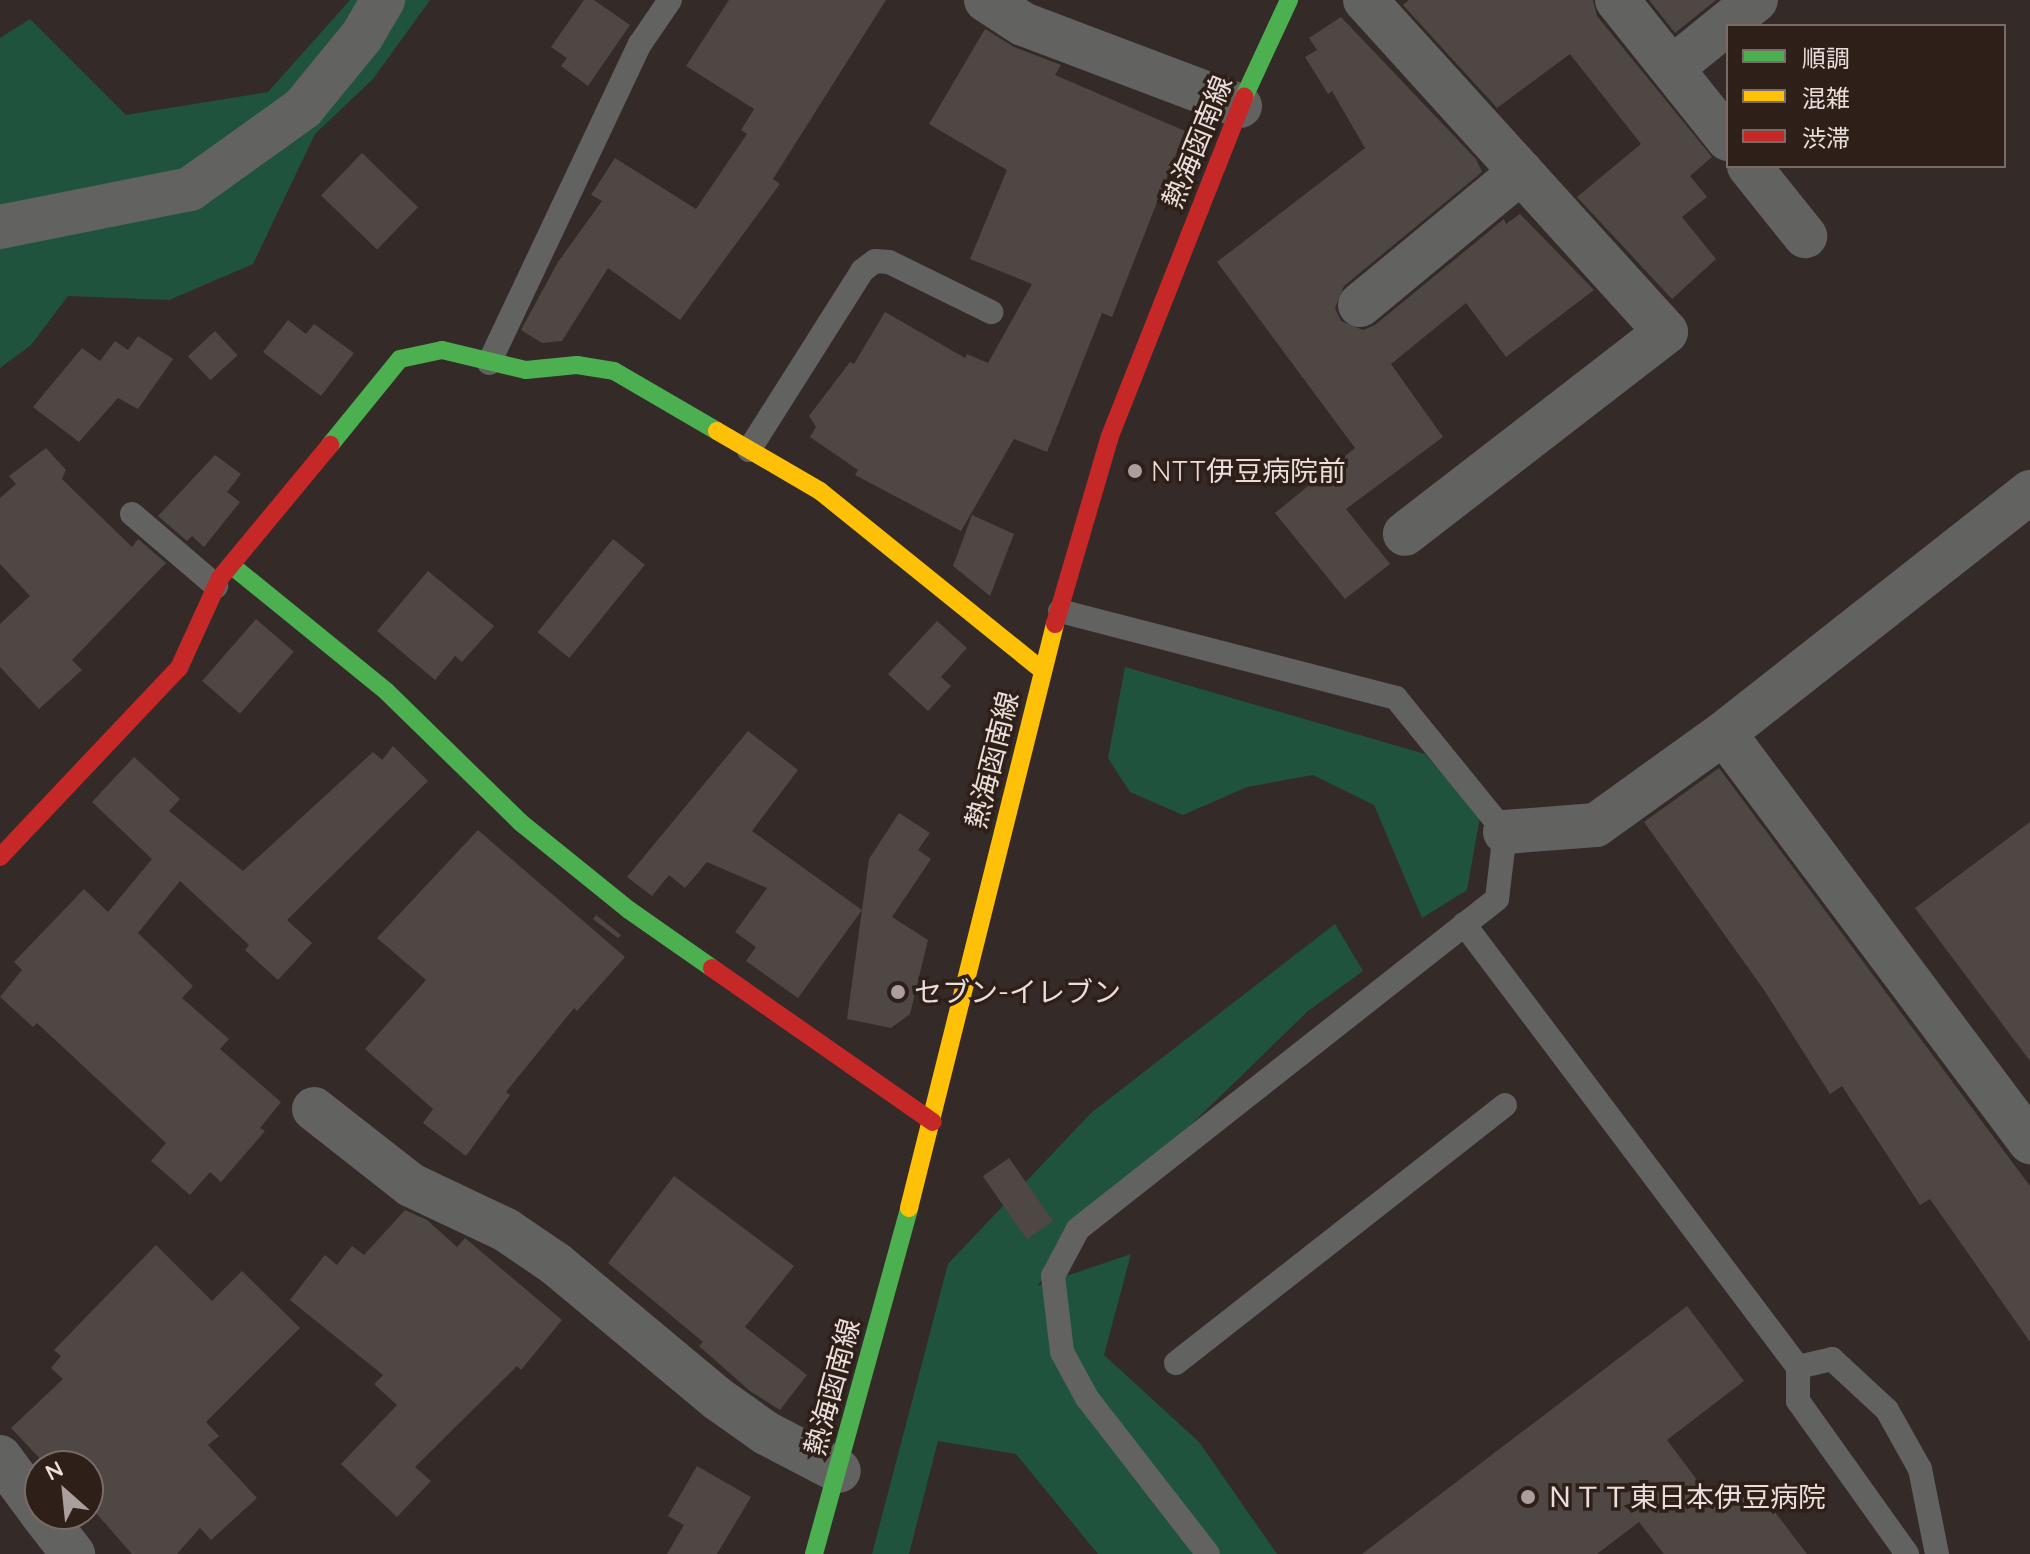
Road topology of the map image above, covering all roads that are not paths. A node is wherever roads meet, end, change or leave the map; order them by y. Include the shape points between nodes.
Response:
1 (383, 0) edge
2 (670, 0) edge
3 (986, 0) edge
4 (1289, 0) edge
5 (1365, 0) edge
6 (1617, 0) edge
7 (1756, 0) edge
8 (1726, 24) edge
9 (1726, 24) edge
10 (1672, 68) junction
11 (1240, 106) junction
12 (1726, 136) edge
13 (1751, 168) edge
14 (1521, 172) junction
15 (0, 227) edge
16 (1805, 236) dead end
17 (1360, 305) dead end
18 (991, 312) dead end
19 (489, 363) junction
20 (749, 450) junction
21 (2030, 492) edge
22 (132, 514) dead end
23 (1405, 534) dead end
24 (231, 565) junction
25 (216, 586) junction
26 (1060, 611) junction
27 (1042, 670) junction
28 (1724, 733) junction
29 (1505, 832) junction
30 (0, 857) edge
31 (1464, 924) junction
32 (1505, 1105) dead end
33 (314, 1109) dead end
34 (933, 1122) junction
35 (2030, 1142) edge
36 (1176, 1363) dead end
37 (1798, 1367) junction
38 (0, 1457) edge
39 (839, 1471) junction
40 (24, 1489) edge
41 (55, 1530) edge
42 (73, 1554) edge
43 (814, 1554) edge
44 (1208, 1554) edge
45 (1907, 1554) edge
46 (1937, 1554) edge

1 - 15 street via 362,36 303,108 190,189
2 - 19 lane via 640,44
3 - 11 street via 1023,24
4 - 11 street, 熱海函南線
5 - 14 street
6 - 10 street
7 - 9 street
8 - 10 street
10 - 12 street
11 - 26 street, 熱海函南線 via 1110,436
13 - 16 street
14 - 17 street
14 - 23 street via 1666,332
18 - 20 lane via 889,262 875,261 862,271
19 - 20 street via 526,370 577,365 614,371
19 - 24 street via 442,350 400,359
20 - 27 street via 820,491 877,533
21 - 28 street
22 - 25 lane
24 - 25 street
24 - 34 street via 387,692 520,822 629,910
25 - 30 street via 179,668
26 - 27 street, 熱海函南線
26 - 29 lane via 1396,698
27 - 34 street, 熱海函南線
28 - 29 street via 1596,825
28 - 35 street
29 - 31 lane via 1497,899
31 - 37 lane
31 - 44 lane via 1078,1229 1053,1276 1062,1352 1087,1398
32 - 36 lane
33 - 39 street via 411,1185 506,1230 566,1271 766,1433
34 - 39 street, 熱海函南線
37 - 45 lane via 1798,1401
37 - 46 lane via 1832,1359 1887,1410 1920,1469
38 - 40 street
39 - 43 street, 熱海函南線
41 - 42 street

